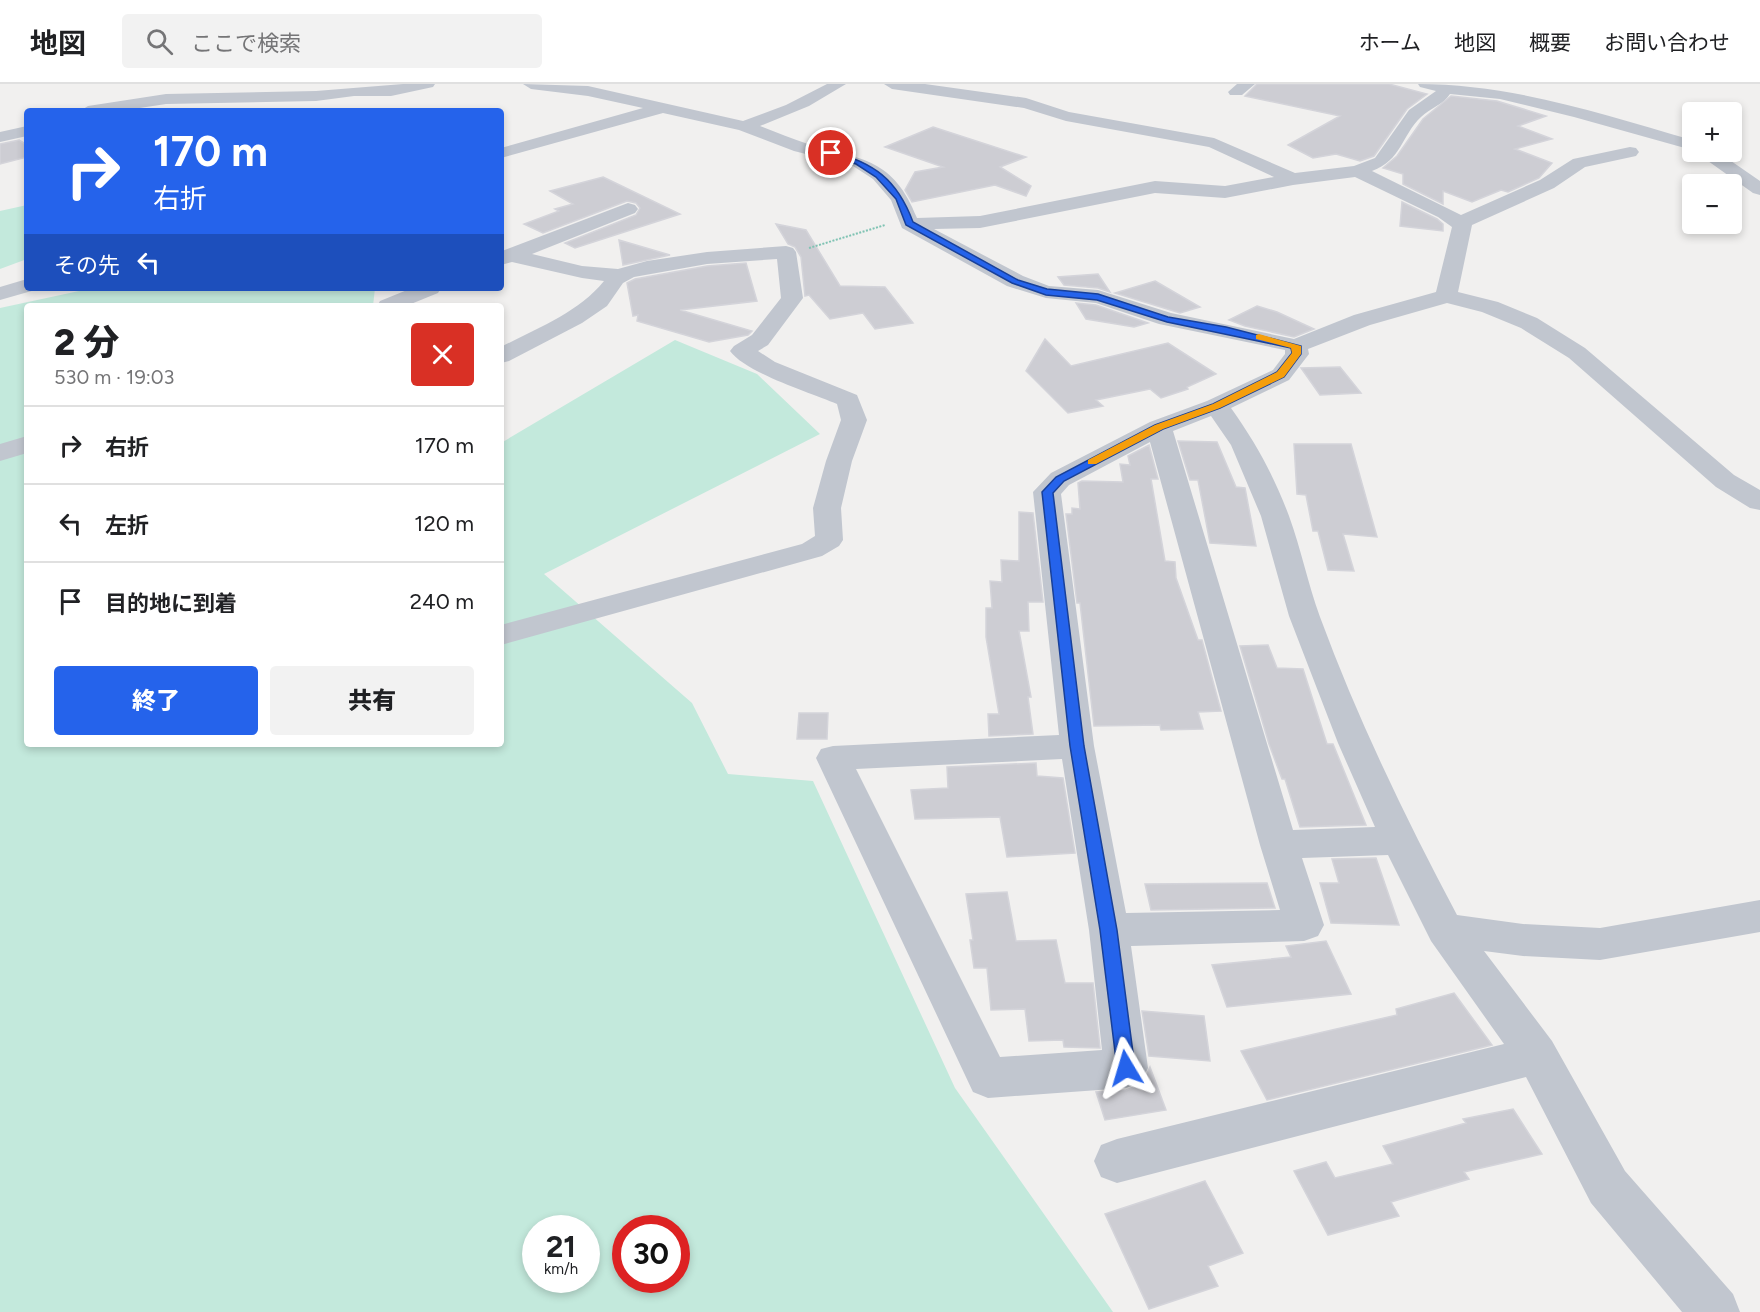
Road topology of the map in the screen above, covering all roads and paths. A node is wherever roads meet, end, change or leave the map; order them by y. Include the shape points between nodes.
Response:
1 (427, 84) edge
2 (531, 84) edge
3 (838, 84) edge
4 (892, 84) edge
5 (1433, 86) edge
6 (1592, 101) dead end
7 (664, 107) junction
8 (108, 108) edge
9 (1579, 113) junction
10 (744, 126) junction
11 (24, 131) edge
12 (0, 137) edge
13 (1682, 142) edge
14 (504, 152) edge
15 (1630, 152) dead end
16 (1721, 162) edge
17 (1357, 171) junction
18 (1293, 178) junction
19 (1760, 189) edge
20 (628, 209) dead end
21 (909, 224) junction
22 (1460, 224) junction
23 (786, 252) junction
24 (505, 257) edge
25 (620, 276) junction
26 (24, 286) edge
27 (423, 291) edge
28 (0, 294) edge
29 (1447, 296) junction
30 (395, 303) edge
31 (1296, 346) junction
32 (504, 354) edge
33 (1216, 406) junction
34 (1159, 427) junction
35 (24, 445) edge
36 (0, 453) edge
37 (1760, 502) edge
38 (504, 634) edge
39 (1077, 746) junction
40 (1400, 840) junction
41 (1279, 845) junction
42 (1760, 916) edge
43 (1109, 930) junction
44 (1445, 930) junction
45 (1537, 1055) junction
46 (1117, 1161) dead end
47 (1715, 1312) edge

1 - 8 street via 391,91 316,96 166,99
2 - 7 street
3 - 10 street via 778,115
4 - 18 street via 1026,103 1066,116 1214,143
5 - 9 street via 1500,94
5 - 17 street via 1445,88 1441,96 1415,113 1381,162
6 - 9 street
7 - 10 street
7 - 14 street
9 - 13 street
10 - 21 street via 800,147 859,162 879,176 900,199
11 - 12 street
15 - 22 street via 1579,163 1547,184
16 - 19 street
17 - 18 street
17 - 22 street
18 - 21 street via 1225,192 1155,187 980,222
20 - 24 street
21 - 23 path via 888,223 817,247
21 - 31 street via 1015,281 1046,292 1098,297 1167,320
22 - 29 street via 1462,233 1447,282
23 - 25 street via 707,258 647,267
23 - 38 street via 792,298 760,340 742,351 767,367 848,400 854,420 838,461 827,508 829,540 812,550
24 - 25 street
25 - 32 street via 599,301 574,318
26 - 28 street
27 - 30 street
29 - 31 street via 1362,320
29 - 37 street via 1490,307 1529,323 1577,353 1725,481
31 - 33 street via 1296,354 1281,375
33 - 34 street
33 - 40 street via 1244,444 1275,516 1304,616 1355,743
34 - 39 street via 1060,479 1047,492
34 - 41 street
35 - 36 street
39 - 43 street
39 - 43 street via 833,758 988,1078 1126,1068
40 - 41 street
40 - 44 street
41 - 43 street via 1304,926
42 - 44 street via 1600,944
44 - 45 street
45 - 46 street
45 - 47 street via 1608,1187

